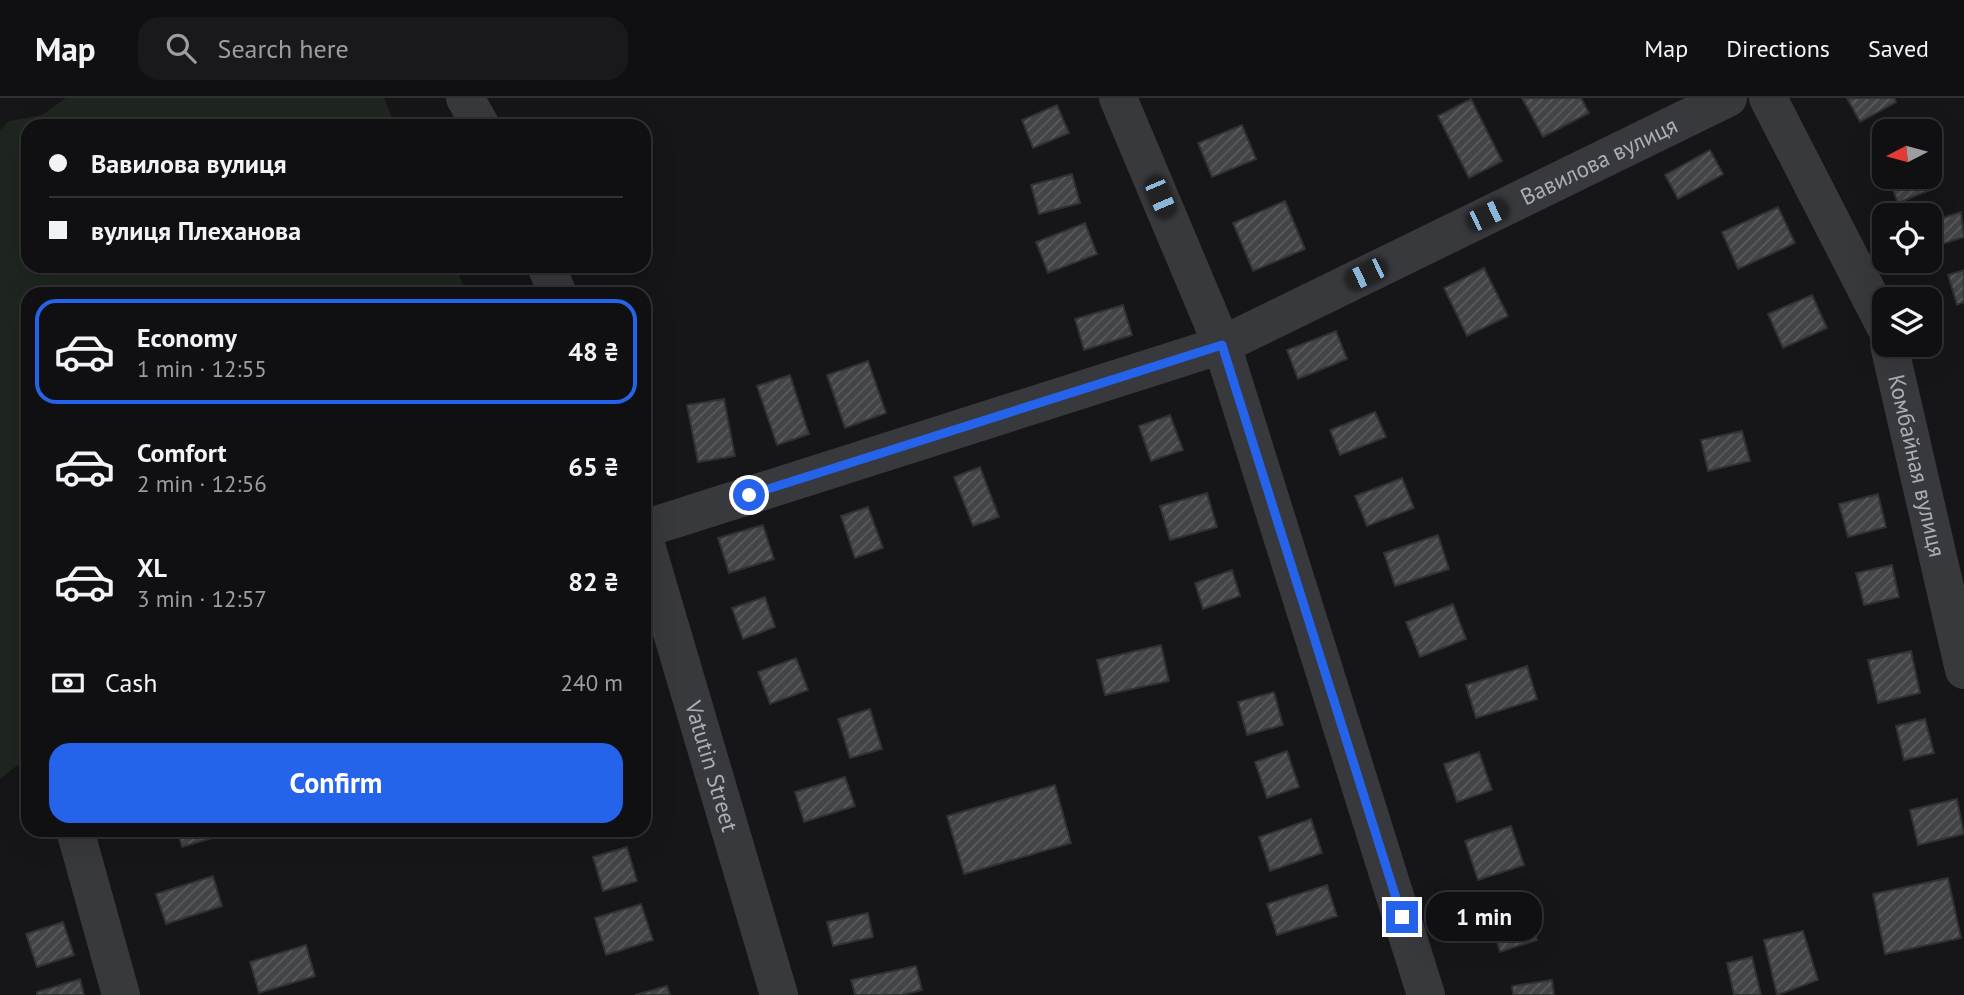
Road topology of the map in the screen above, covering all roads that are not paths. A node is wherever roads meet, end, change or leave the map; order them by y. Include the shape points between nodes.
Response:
1 (465, 98) edge
2 (1118, 98) edge
3 (1728, 98) edge
4 (1768, 98) edge
5 (477, 119) edge
6 (1872, 301) edge
7 (1222, 345) junction
8 (1892, 357) edge
9 (651, 526) edge
10 (651, 562) edge
11 (1964, 670) edge
12 (77, 837) edge
13 (121, 995) edge
14 (779, 995) edge
15 (1426, 995) edge

1 - 5 street
2 - 7 street
3 - 7 street, Вавилова вулиця
4 - 6 street
7 - 9 street, Вавилова вулиця
7 - 15 street
8 - 11 street, Комбайная вулиця
10 - 14 street, Vatutin Street
12 - 13 street

